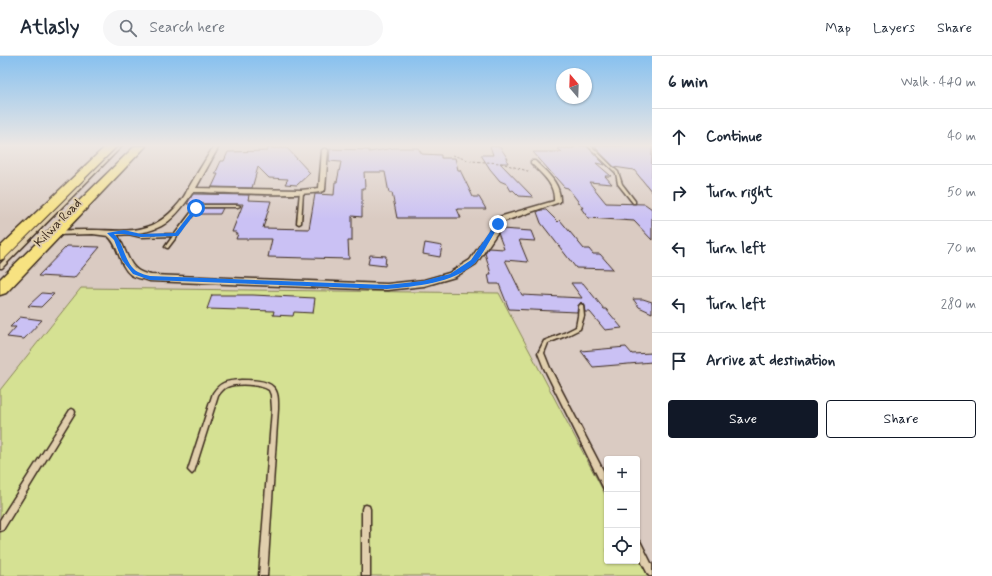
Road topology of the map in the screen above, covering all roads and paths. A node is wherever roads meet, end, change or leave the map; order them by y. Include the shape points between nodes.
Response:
1 (78, 170) edge
2 (87, 170) edge
3 (97, 170) edge
4 (107, 170) edge
5 (117, 170) edge
6 (204, 170) edge
7 (323, 170) edge
8 (526, 170) edge
9 (541, 170) edge
10 (614, 170) edge
11 (546, 176) junction
12 (190, 190) junction
13 (301, 192) junction
14 (634, 202) dead end
15 (238, 206) dead end
16 (299, 223) dead end
17 (124, 232) junction
18 (55, 233) junction
19 (110, 233) junction
20 (176, 235) junction
21 (0, 246) edge
22 (167, 247) dead end
23 (0, 255) edge
24 (0, 267) edge
25 (0, 280) edge
26 (0, 289) edge
27 (581, 306) dead end
28 (72, 412) dead end
29 (192, 470) dead end
30 (604, 480) edge
31 (366, 509) dead end
32 (0, 528) edge
33 (640, 550) edge
34 (652, 574) edge
35 (263, 576) edge
36 (366, 576) edge

1 - 21 highway
2 - 23 highway, Kilwa Road
3 - 24 lane
4 - 25 highway, Kilwa Road
5 - 18 highway
6 - 12 street
7 - 13 street via 322,190
8 - 11 path
9 - 11 street
10 - 14 lane via 620,184
11 - 19 street via 556,186 557,202 502,220 473,262 452,275 424,283 387,287 150,278 135,273 125,260 117,239
12 - 13 street
12 - 17 street via 171,216 163,222 149,229
13 - 16 lane
15 - 20 lane via 198,206
17 - 19 street
17 - 20 lane via 141,236
18 - 19 street
18 - 26 highway
20 - 22 lane
27 - 30 lane via 578,328 546,342 541,353
28 - 32 lane
29 - 35 lane via 214,395 219,389 231,383 266,384 275,396 275,409
31 - 36 lane
33 - 34 lane

